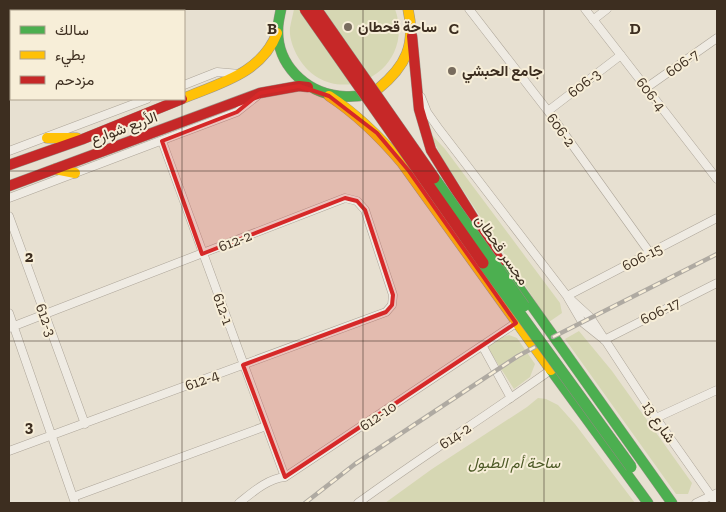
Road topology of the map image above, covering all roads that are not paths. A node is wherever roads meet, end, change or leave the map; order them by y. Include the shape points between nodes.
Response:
1 (281, 9) edge
2 (305, 9) edge
3 (316, 9) edge
4 (408, 9) edge
5 (468, 9) edge
6 (585, 9) edge
7 (607, 9) edge
8 (412, 15) edge
9 (593, 20) junction
10 (278, 32) junction
11 (412, 36) junction
12 (717, 38) edge
13 (621, 55) junction
14 (240, 74) junction
15 (416, 84) junction
16 (185, 85) edge
17 (308, 87) junction
18 (646, 88) junction
19 (378, 89) dead end
20 (260, 93) junction
21 (329, 96) junction
22 (359, 96) dead end
23 (185, 97) edge
24 (144, 100) edge
25 (178, 100) edge
26 (548, 111) junction
27 (47, 138) junction
28 (83, 139) junction
29 (162, 141) junction
30 (9, 152) edge
31 (9, 165) edge
32 (56, 169) junction
33 (75, 173) junction
34 (717, 179) edge
35 (9, 186) edge
36 (9, 198) edge
37 (9, 216) edge
38 (717, 218) edge
39 (650, 253) junction
40 (202, 254) junction
41 (717, 283) edge
42 (567, 296) junction
43 (392, 305) joint
44 (9, 313) edge
45 (45, 315) junction
46 (516, 323) junction
47 (11, 327) edge
48 (604, 340) junction
49 (483, 346) junction
50 (244, 365) junction
51 (552, 369) junction
52 (717, 390) edge
53 (511, 398) junction
54 (656, 418) junction
55 (85, 424) junction
56 (266, 426) junction
57 (51, 436) junction
58 (9, 451) edge
59 (633, 466) junction
60 (286, 477) junction
61 (714, 495) edge
62 (74, 500) edge
63 (238, 503) edge
64 (358, 503) edge
65 (648, 503) edge
66 (653, 503) edge
67 (671, 503) edge
68 (696, 503) edge
69 (716, 503) edge

1 - 10 main road
2 - 59 main road, مجسر قحطان, bridge via 484,264
3 - 59 main road, مجسر قحطان, bridge
4 - 8 main road
5 - 26 street, 606-2
6 - 9 street, 606-4
7 - 9 street
8 - 11 main road
9 - 13 street, 606-4
10 - 14 main road, الأربع شوارع via 274,46 266,56
10 - 17 main road via 283,57
11 - 15 main road
11 - 19 main road via 401,66
12 - 18 street, 606-7
13 - 18 street, 606-4
13 - 26 street, 606-3
14 - 16 street via 217,72
14 - 23 main road, الأربع شوارع
15 - 42 street, شارع 13 via 433,121
15 - 67 main road via 420,119 431,150 502,264
17 - 20 main road, الأربع شوارع
17 - 21 main road
18 - 34 street, 606-4
20 - 29 street via 237,112
20 - 32 main road, الأربع شوارع
21 - 22 main road
21 - 46 main road via 377,133 409,171
24 - 27 street
25 - 28 main road, الأربع شوارع
26 - 39 street, 606-2
27 - 28 main road
27 - 30 street
28 - 31 main road, الأربع شوارع
29 - 33 street
29 - 40 street, 612-1
32 - 33 main road
32 - 35 main road, الأربع شوارع
33 - 36 street
37 - 45 street, 612-3
38 - 39 street, 606-15
39 - 42 street, 606-15
40 - 43 street, 612-2 via 345,198 357,201 365,210 393,295
40 - 45 street, 612-2
40 - 50 street, 612-1
41 - 48 street, 606-17
42 - 48 street, شارع 13 via 582,322
43 - 50 street, 612-4 via 386,312
44 - 47 street
45 - 47 street, 612-2
45 - 55 street, 612-3
46 - 49 street, 612-10
46 - 51 main road
47 - 57 street
48 - 54 street, شارع 13
49 - 53 street
49 - 60 street, 612-10
50 - 55 street, 612-4
50 - 56 street, 612-1
51 - 53 street, 614-2
51 - 65 main road
52 - 54 street
53 - 64 street, 614-2
54 - 61 street, شارع 13
55 - 57 street, 612-4
56 - 60 street, 612-1
56 - 62 street
57 - 58 street, 612-4
57 - 62 street
59 - 66 main road, مجسر قحطان
59 - 67 main road, مجسر قحطان
60 - 63 street, 612-10 via 274,478
61 - 68 street
61 - 69 street, شارع 13

